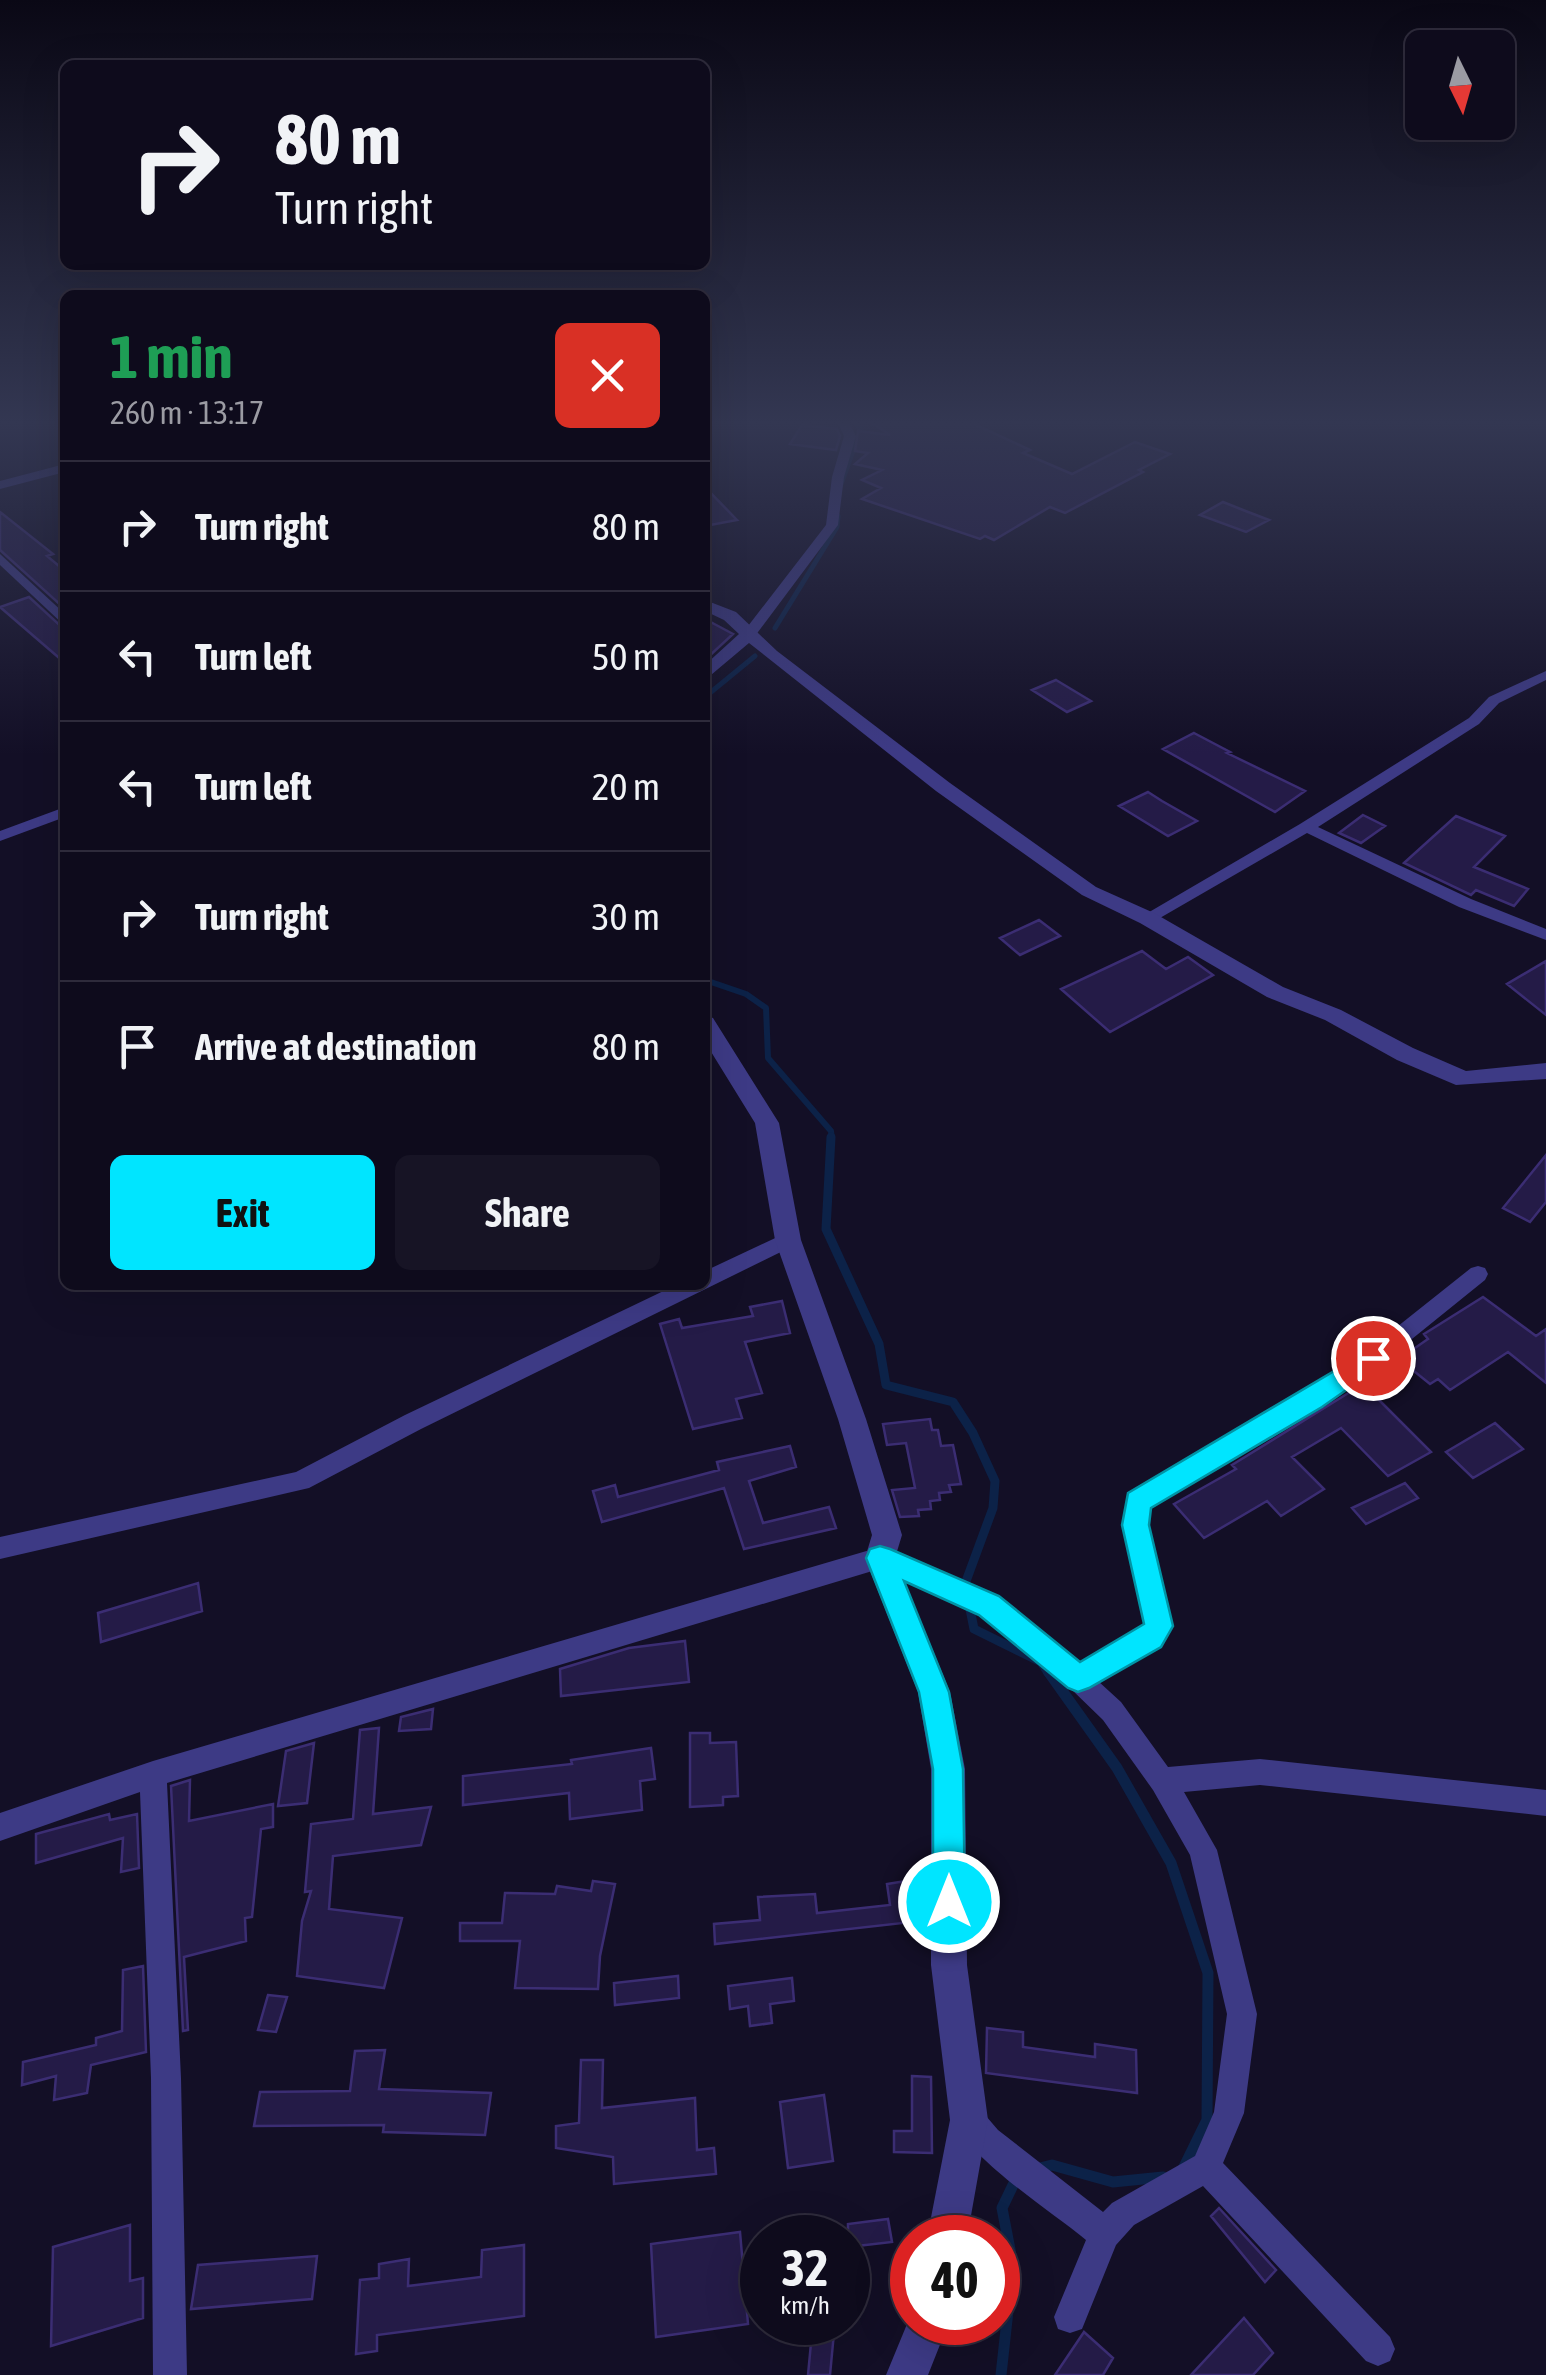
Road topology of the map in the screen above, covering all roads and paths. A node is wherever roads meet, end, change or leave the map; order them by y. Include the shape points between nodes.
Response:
1 (826, 534) edge
2 (0, 558) edge
3 (710, 607) edge
4 (60, 617) edge
5 (750, 632) junction
6 (710, 670) edge
7 (1546, 675) edge
8 (60, 814) edge
9 (1306, 827) junction
10 (0, 836) edge
11 (1147, 918) junction
12 (1546, 935) edge
13 (710, 1031) edge
14 (1546, 1071) edge
15 (788, 1240) junction
16 (1478, 1274) dead end
17 (710, 1278) edge
18 (685, 1290) edge
19 (0, 1548) edge
20 (893, 1564) junction
21 (1078, 1679) junction
22 (153, 1774) junction
23 (1162, 1781) junction
24 (1546, 1803) edge
25 (0, 1827) edge
26 (978, 2130) junction
27 (1206, 2167) junction
28 (954, 2215) edge
29 (1104, 2234) junction
30 (1070, 2317) dead end
31 (919, 2345) edge
32 (1378, 2349) dead end
33 (170, 2375) edge
34 (907, 2375) edge

1 - 5 street
2 - 4 street
3 - 5 street
5 - 6 street
5 - 11 street via 942,787 1089,891
7 - 9 street via 1494,700 1474,721
8 - 10 street
9 - 11 street
9 - 12 street
11 - 14 street via 1275,992 1464,1079
13 - 15 street via 767,1123
15 - 17 street
15 - 20 street via 852,1419
16 - 21 street via 1346,1379 1138,1502 1136,1525 1158,1626 1150,1638
18 - 19 street via 300,1481
20 - 21 street via 989,1606
20 - 22 street
20 - 26 street via 934,1692 948,1769 949,1965
21 - 23 street via 1112,1711
22 - 25 street
22 - 33 street
23 - 24 street via 1260,1772
23 - 27 street via 1203,1850 1242,2014 1229,2113
26 - 28 street
26 - 29 street
27 - 29 street via 1122,2214
27 - 32 street
29 - 30 street
31 - 34 street

